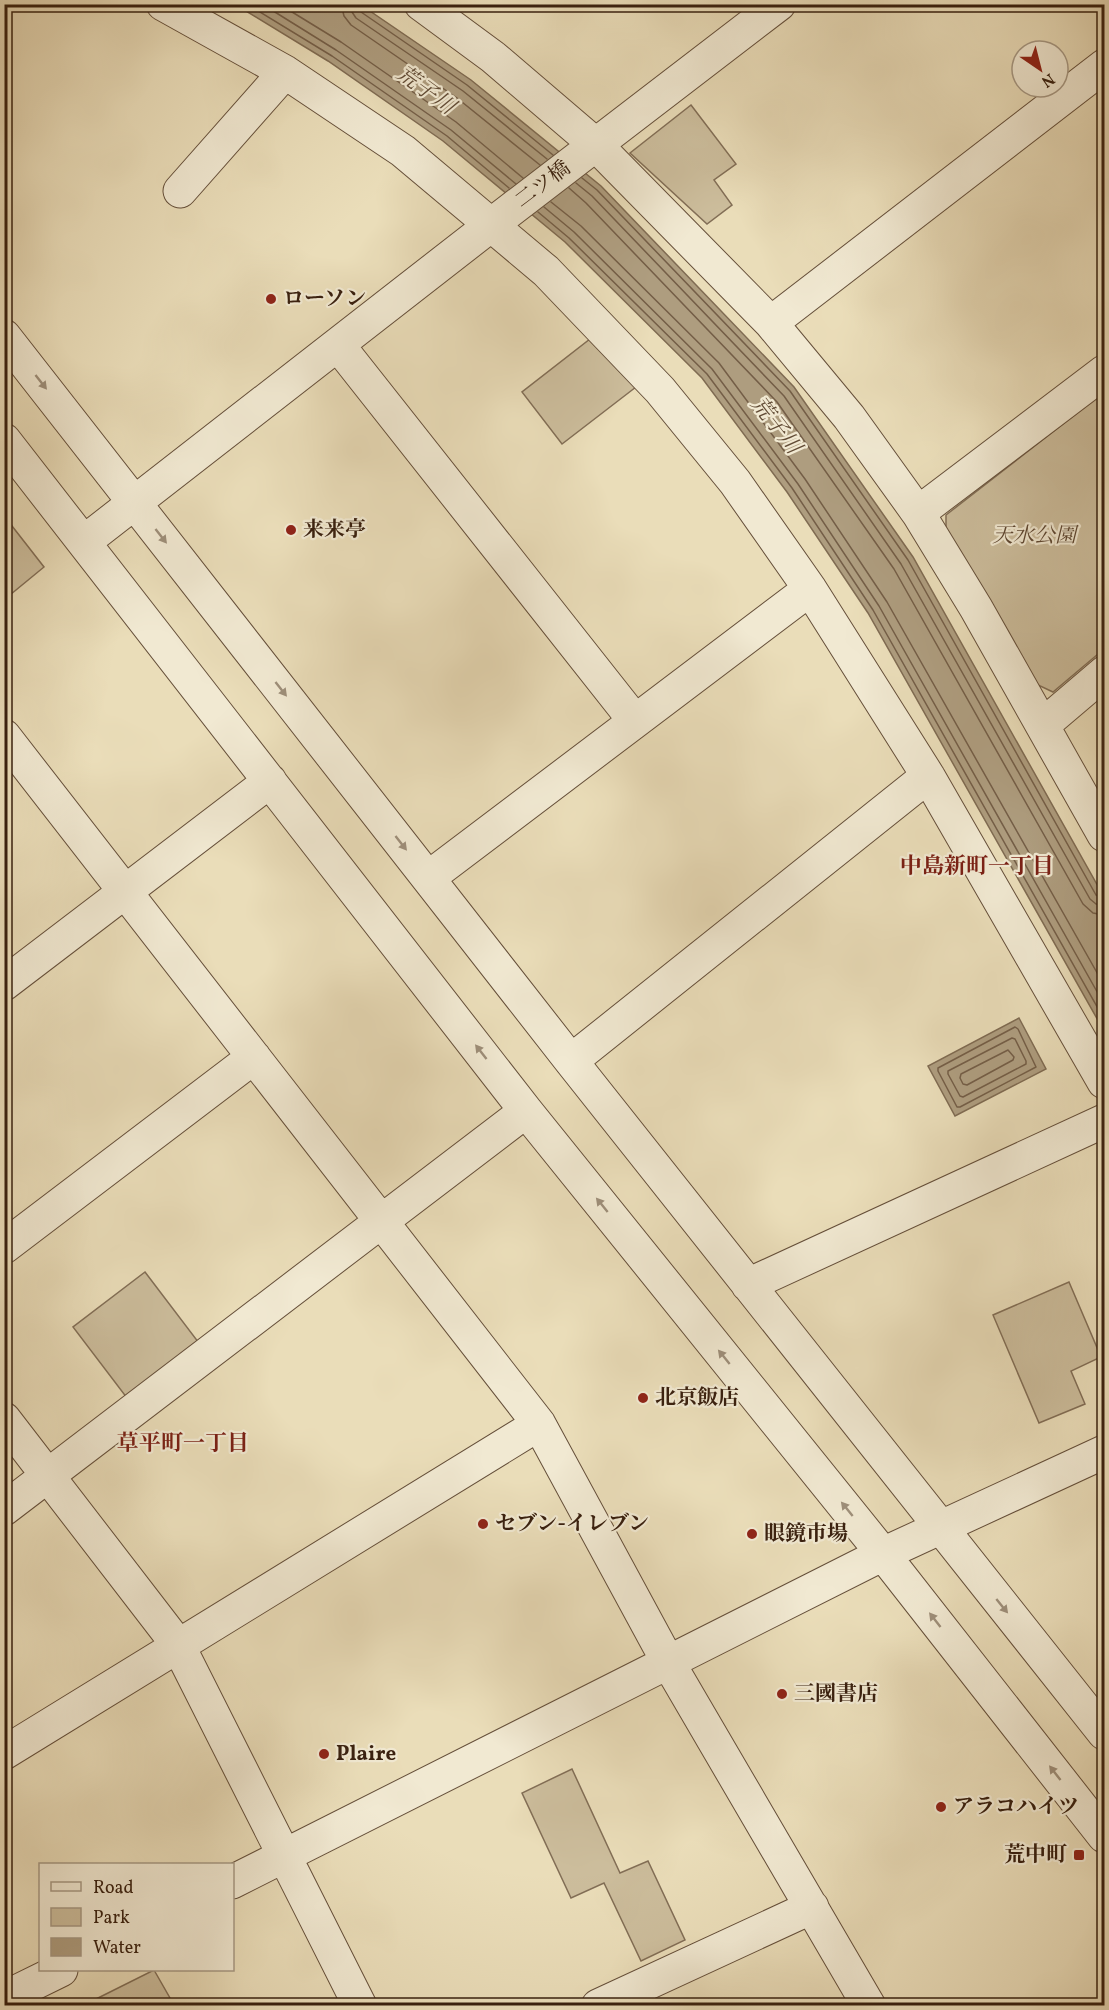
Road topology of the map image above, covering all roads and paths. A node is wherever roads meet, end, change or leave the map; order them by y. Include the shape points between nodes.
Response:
1 (163, 4) edge
2 (421, 4) edge
3 (779, 4) edge
4 (1104, 66) edge
5 (285, 72) junction
6 (589, 151) junction
7 (180, 190) dead end
8 (498, 220) junction
9 (771, 323) junction
10 (4, 336) edge
11 (338, 345) junction
12 (1104, 372) edge
13 (4, 440) edge
14 (135, 503) junction
15 (918, 513) junction
16 (84, 542) junction
17 (810, 589) junction
18 (1104, 673) edge
19 (635, 721) junction
20 (1043, 725) junction
21 (4, 736) edge
22 (928, 776) junction
23 (270, 781) junction
24 (1104, 836) edge
25 (428, 878) junction
26 (126, 893) junction
27 (4, 984) edge
28 (254, 1057) junction
29 (571, 1061) junction
30 (1104, 1082) edge
31 (526, 1111) junction
32 (1104, 1121) edge
33 (381, 1221) junction
34 (4, 1247) edge
35 (748, 1286) junction
36 (4, 1419) edge
37 (538, 1424) junction
38 (1104, 1452) edge
39 (48, 1476) junction
40 (4, 1509) edge
41 (939, 1527) junction
42 (883, 1554) junction
43 (178, 1645) junction
44 (668, 1662) junction
45 (1104, 1733) edge
46 (4, 1753) edge
47 (1104, 1836) edge
48 (284, 1856) junction
49 (234, 1881) edge
50 (812, 1907) junction
51 (60, 1971) edge
52 (4, 1998) edge
53 (360, 2006) edge
54 (598, 2006) edge
55 (869, 2006) edge

1 - 5 street
2 - 6 street via 493,57
3 - 6 street, 二ツ橋
4 - 9 street
5 - 7 street
5 - 8 street
6 - 8 street, 二ツ橋
6 - 9 street
8 - 11 street, 二ツ橋
8 - 17 street via 660,390 735,482
9 - 15 street via 849,417
10 -> 14 street
11 - 14 street, 二ツ橋
11 - 19 street
12 - 15 street
13 - 16 street
14 - 16 street, 二ツ橋
14 -> 25 street
15 - 20 street
16 - 23 street
17 - 19 street
17 - 22 street
18 - 20 street
19 - 25 street
20 - 24 street
21 - 26 street
22 - 29 street
22 - 30 street
23 - 26 street
31 -> 23 street
25 - 29 street
26 - 27 street
26 - 28 street
28 - 33 street
28 - 34 street
29 - 35 street
31 - 33 street
42 -> 31 street
32 - 35 street
33 - 37 street
33 - 39 street
35 - 41 street
36 - 39 street
37 - 43 street
37 - 44 street
38 - 41 street
39 - 40 street
39 - 43 street
41 - 42 street
41 -> 45 street
42 - 44 street
47 -> 42 street
43 - 46 street
43 - 48 street
44 - 48 street
44 - 50 street
48 - 49 street
48 - 53 street
50 - 54 street
50 - 55 street
51 - 52 street

